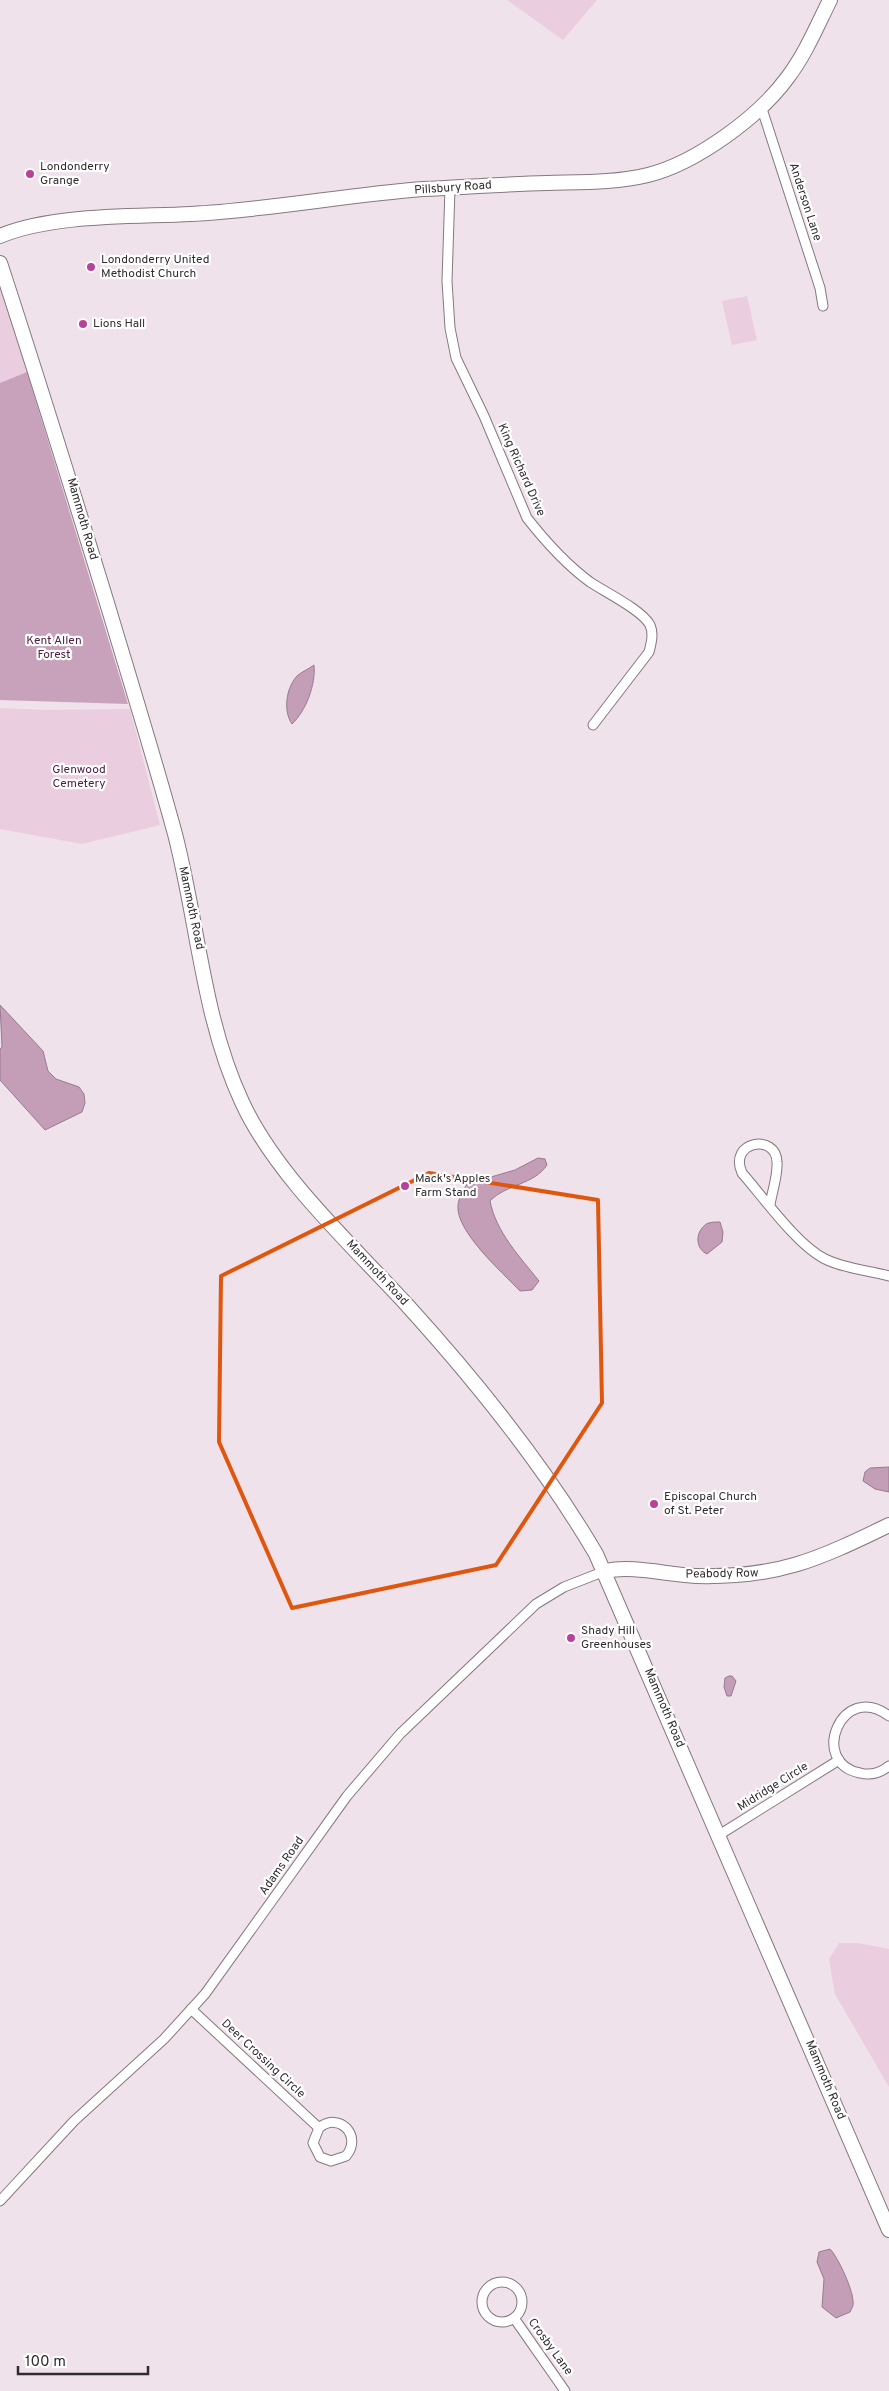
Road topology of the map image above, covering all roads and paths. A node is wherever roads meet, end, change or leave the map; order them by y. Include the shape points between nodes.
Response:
1 (830, 0) edge
2 (761, 106) junction
3 (450, 188) junction
4 (0, 236) edge
5 (0, 263) edge
6 (823, 306) dead end
7 (593, 725) dead end
8 (770, 1205) junction
9 (889, 1276) edge
10 (889, 1525) edge
11 (605, 1571) junction
12 (889, 1716) edge
13 (839, 1760) junction
14 (889, 1766) edge
15 (719, 1835) junction
16 (191, 2009) junction
17 (318, 2128) junction
18 (0, 2201) edge
19 (889, 2230) edge
20 (514, 2318) junction
21 (566, 2391) edge

1 - 2 main road, Pillsbury Road via 790,75
2 - 3 main road, Pillsbury Road via 732,130 680,164 645,176
2 - 6 street, Anderson Lane
3 - 4 main road, Pillsbury Road via 258,210 84,220 23,228
3 - 7 street, King Richard Drive via 447,281 456,358 527,518 590,581 618,598 650,625 649,652
5 - 11 main road, Mammoth Road via 63,454 153,757 184,873 216,1032 243,1104 279,1161 305,1193 430,1331 491,1405 563,1503
8 - 8 street via 740,1168 740,1156 754,1144 772,1149 777,1161
8 - 9 street via 817,1255 839,1265
10 - 11 main road, Peabody Row via 802,1564 752,1575 686,1576 625,1569
11 - 15 main road, Mammoth Road
11 - 16 street, Adams Road via 564,1587 536,1604 400,1734 347,1796 230,1962
12 - 13 street via 871,1708 847,1714 838,1724 834,1736
13 - 14 street via 862,1774 875,1773
13 - 15 street, Midridge Circle
15 - 19 main road, Mammoth Road
16 - 17 street, Deer Crossing Circle
16 - 18 street, Adams Road via 164,2039 74,2121
17 - 17 street via 313,2143 320,2157 331,2161 346,2156 352,2144 347,2128 335,2122
20 - 20 street, Crosby Lane via 522,2305 518,2290 504,2282 489,2286 481,2299 485,2314 498,2322
20 - 21 street, Crosby Lane

